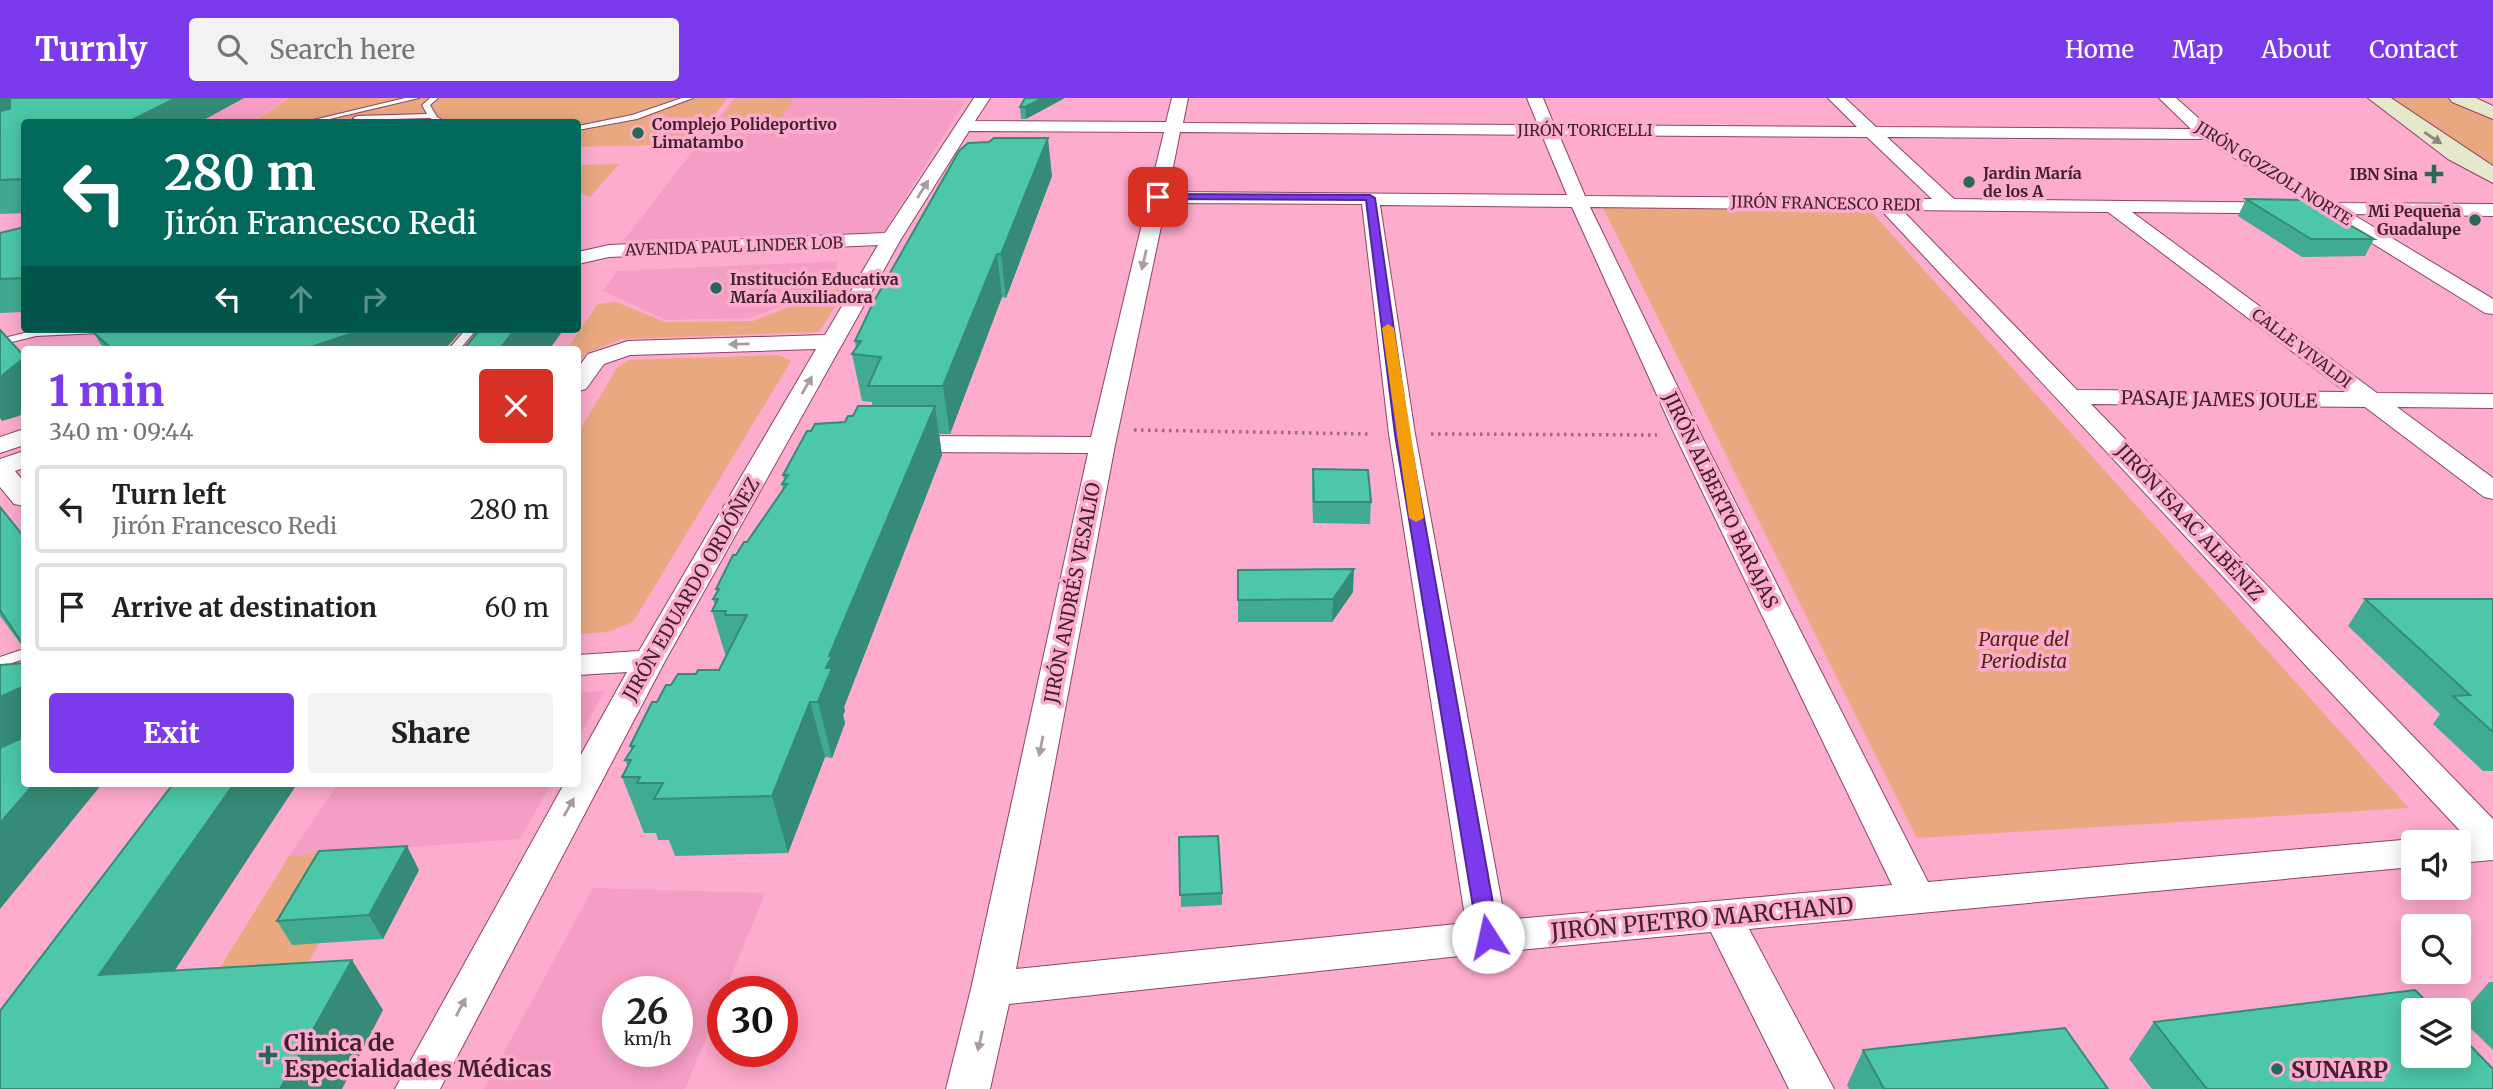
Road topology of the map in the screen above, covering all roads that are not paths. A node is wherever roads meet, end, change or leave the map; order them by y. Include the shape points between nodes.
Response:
1 (415, 98) edge
2 (434, 98) edge
3 (690, 98) edge
4 (982, 98) edge
5 (1180, 98) edge
6 (1535, 98) edge
7 (1836, 98) edge
8 (2167, 98) edge
9 (2378, 98) edge
10 (2459, 98) edge
11 (399, 102) junction
12 (2493, 113) edge
13 (432, 116) junction
14 (328, 118) junction
15 (323, 119) edge
16 (438, 119) edge
17 (962, 126) junction
18 (581, 127) edge
19 (1173, 128) junction
20 (1549, 130) junction
21 (1872, 131) junction
22 (2207, 134) junction
23 (2493, 176) edge
24 (1158, 197) junction
25 (1370, 198) junction
26 (1578, 200) junction
27 (1886, 204) junction
28 (1948, 204) junction
29 (2111, 205) junction
30 (2327, 208) junction
31 (2493, 210) edge
32 (888, 245) junction
33 (581, 257) edge
34 (581, 272) edge
35 (2493, 308) edge
36 (36, 333) edge
37 (468, 333) edge
38 (1, 342) edge
39 (832, 342) junction
40 (457, 346) edge
41 (581, 379) edge
42 (2071, 397) junction
43 (2373, 401) junction
44 (2493, 401) edge
45 (21, 438) edge
46 (883, 444) edge
47 (0, 445) edge
48 (1101, 445) junction
49 (21, 460) edge
50 (0, 469) edge
51 (2493, 491) edge
52 (21, 494) edge
53 (21, 655) edge
54 (0, 662) edge
55 (649, 662) junction
56 (581, 665) edge
57 (2493, 844) edge
58 (2471, 847) edge
59 (2401, 854) edge
60 (1917, 898) junction
61 (1723, 916) junction
62 (1488, 937) junction
63 (992, 989) junction
64 (417, 1089) edge
65 (968, 1089) edge
66 (1812, 1089) edge

1 - 11 lane
2 - 13 lane via 426,105
3 - 18 lane via 634,117
4 - 17 street, JIRÓN EDUARDO ORDÓÑEZ
5 - 19 street, JIRÓN ANDRÉS VESALIO
6 - 20 street, JIRÓN ALBERTO BARAJAS
7 - 21 street
8 - 22 street, JIRÓN GOZZOLI NORTE
9 -> 23 main road
10 - 12 main road
11 - 13 lane
11 - 14 lane
13 - 14 lane
13 - 16 lane
14 - 15 lane
17 - 19 street, JIRÓN TORICELLI
32 -> 17 street, JIRÓN EDUARDO ORDÓÑEZ
19 - 20 street, JIRÓN TORICELLI
19 - 24 street, JIRÓN ANDRÉS VESALIO
20 - 21 street, JIRÓN TORICELLI
20 - 26 street, JIRÓN ALBERTO BARAJAS
21 - 22 street, JIRÓN TORICELLI
21 - 28 street
22 - 30 street, JIRÓN GOZZOLI NORTE
24 - 25 street, JIRÓN FRANCESCO REDI
24 -> 48 street, JIRÓN ANDRÉS VESALIO
25 - 26 street, JIRÓN FRANCESCO REDI
25 - 62 street via 1402,434
26 - 27 street, JIRÓN FRANCESCO REDI
26 - 60 street, JIRÓN ALBERTO BARAJAS via 1694,447
27 - 28 street, JIRÓN FRANCESCO REDI
27 - 42 street, JIRÓN ISAAC ALBÉNIZ
28 - 29 street, JIRÓN FRANCESCO REDI
29 - 30 street, JIRÓN FRANCESCO REDI
29 - 43 street, CALLE VIVALDI
30 - 31 street, JIRÓN FRANCESCO REDI
30 - 35 street, JIRÓN GOZZOLI NORTE
32 - 33 street, AVENIDA PAUL LINDER LOB via 609,251
32 - 34 street, AVENIDA PAUL LINDER LOB via 629,261
32 - 39 street, JIRÓN EDUARDO ORDÓÑEZ
36 - 38 lane
37 - 40 lane
39 -> 41 street via 642,347 609,353 591,364
55 -> 39 street, JIRÓN EDUARDO ORDÓÑEZ via 787,444
42 - 43 street, PASAJE JAMES JOULE
42 - 57 street, JIRÓN ISAAC ALBÉNIZ
43 - 44 street, PASAJE JAMES JOULE
43 - 51 street, CALLE VIVALDI
45 - 47 street
46 - 48 street
48 -> 63 street, JIRÓN ANDRÉS VESALIO
49 - 50 street
50 - 52 street
53 - 54 lane
55 - 56 street
64 -> 55 street, JIRÓN EDUARDO ORDÓÑEZ
57 - 58 street
59 - 60 street, JIRÓN PIETRO MARCHAND
60 - 61 street, JIRÓN PIETRO MARCHAND
61 - 62 street, JIRÓN PIETRO MARCHAND
61 - 66 street
62 - 63 street, JIRÓN PIETRO MARCHAND
63 -> 65 street, JIRÓN ANDRÉS VESALIO

